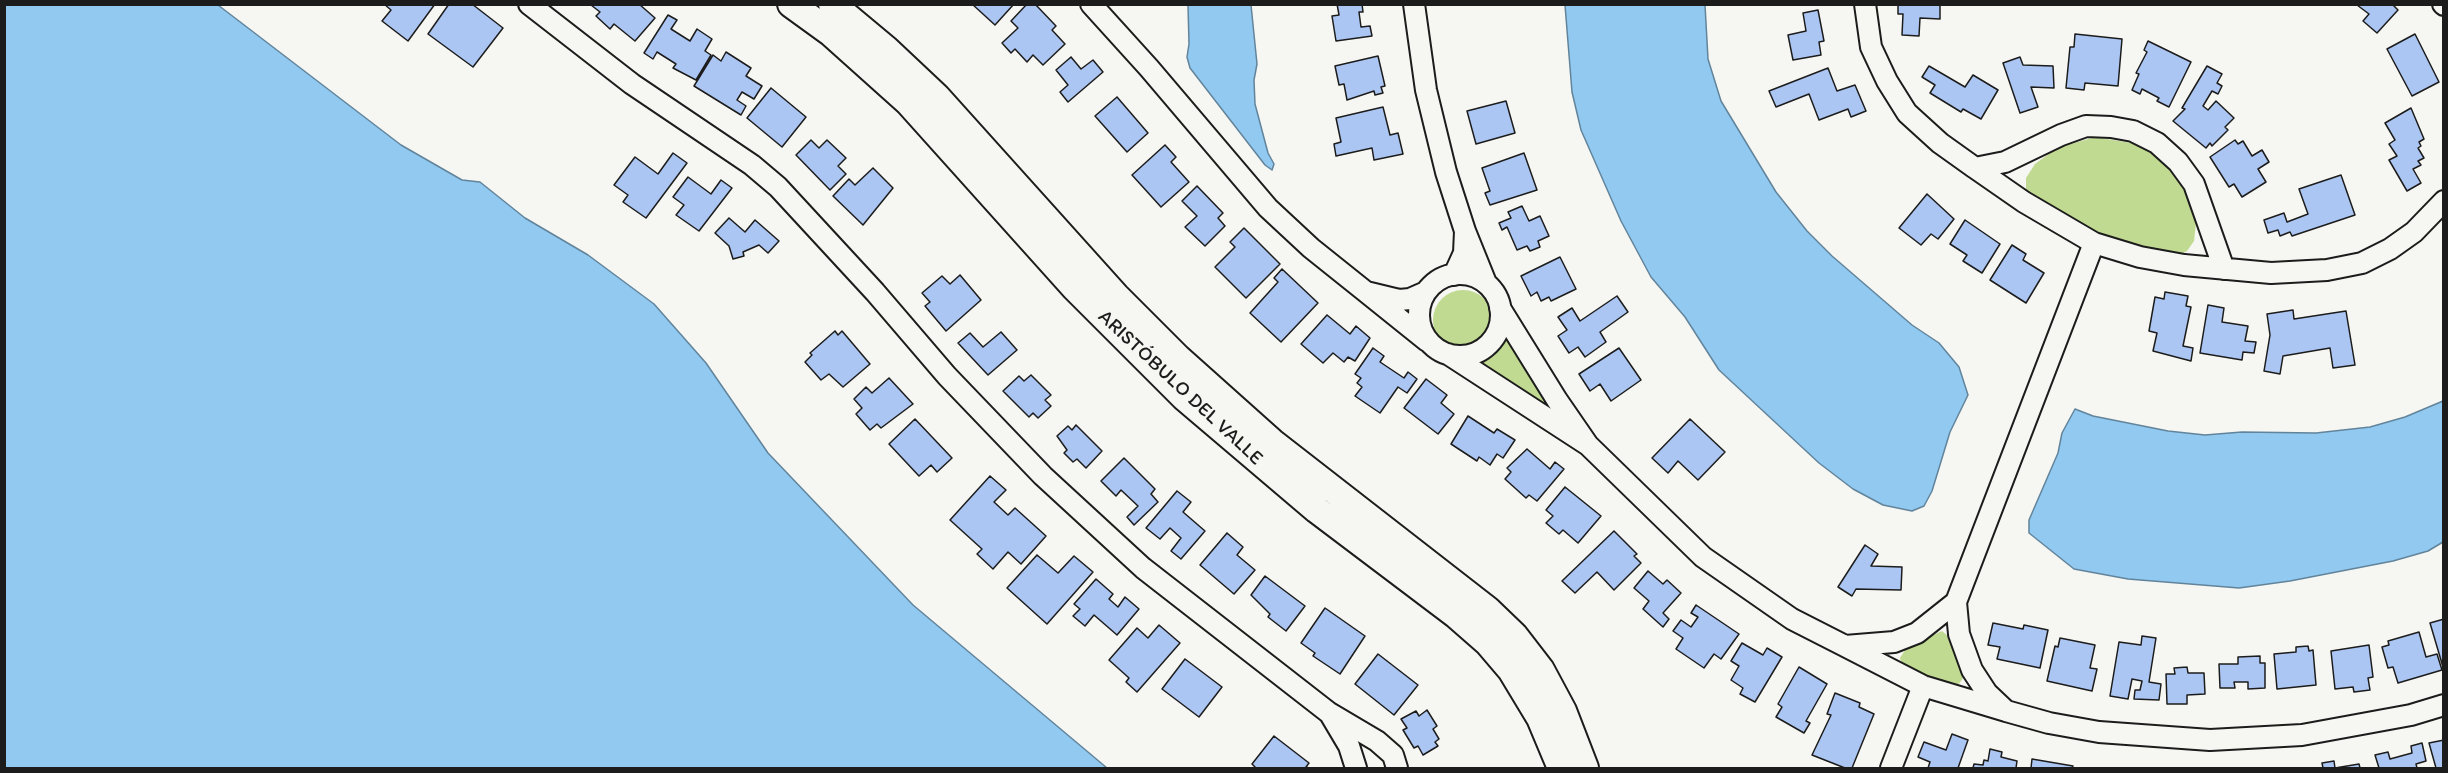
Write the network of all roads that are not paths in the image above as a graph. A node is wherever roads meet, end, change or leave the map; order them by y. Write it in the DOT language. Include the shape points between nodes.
graph roads {
  1 [pos="529,4"];
  2 [pos="791,4"];
  3 [pos="832,4"];
  4 [pos="1091,4"];
  5 [pos="1414,4"];
  6 [pos="1865,4"];
  7 [pos="1974,168"];
  8 [pos="2444,201"];
  9 [pos="1465,231"];
  10 [pos="2094,243"];
  11 [pos="2224,269"];
  12 [pos="1454,275"];
  13 [pos="1486,283"];
  14 [pos="1366,291"];
  15 [pos="1426,292"];
  16 [pos="1500,308"];
  17 [pos="1440,350"];
  18 [pos="1588,446"];
  19 [pos="1956,602"];
  20 [pos="1845,646"];
  21 [pos="1923,686"];
  22 [pos="2444,705"];
  23 [pos="2006,711"];
  24 [pos="1328,712"];
  25 [pos="1356,768"];
  26 [pos="1397,768"];
  27 [pos="1561,768"];
  28 [pos="1586,768"];
  29 [pos="1891,768"];
  1 -- 24 [label="street" via="632,84 778,187 947,376 1043,476 1143,568"];
  2 -- 27 [label="street, ARISTÓBULO DEL VALLE" via="831,33 908,102 1075,288 1184,397 1309,503 1488,643 1540,717"];
  3 -- 28 [label="street, ARISTÓBULO DEL VALLE" via="937,97 1116,296 1178,358 1272,442 1480,603 1514,635 1541,670"];
  4 -- 14 [label="street" via="1268,208"];
  5 -- 9 [label="street" via="1426,90"];
  6 -- 7 [label="street" via="1871,47 1895,96 1907,113"];
  7 -- 10 [label="street"];
  7 -- 11 [label="street" via="2006,162 2086,126 2133,131 2164,149 2194,184"];
  8 -- 11 [label="street" via="2414,232 2362,263 2291,272"];
  9 -- 12 [label="street" via="1464,253"];
  9 -- 13 [label="street"];
  10 -- 11 [label="street" via="2140,257"];
  10 -- 19 [label="street"];
  12 -- 13 [label="street" via="1465,274"];
  12 -- 15 [label="street" via="1443,278"];
  13 -- 16 [label="street"];
  14 -- 15 [label="street" via="1399,300"];
  14 -- 17 [label="street"];
  15 -- 17 [label="street" via="1419,314 1425,336"];
  16 -- 17 [label="street" via="1501,322 1488,346 1462,356"];
  16 -- 18 [label="street"];
  17 -- 18 [label="street"];
  18 -- 20 [label="street" via="1703,556 1792,620"];
  19 -- 20 [label="street" via="1933,622 1894,642"];
  19 -- 23 [label="street" via="1959,634 1971,670"];
  20 -- 21 [label="street"];
  21 -- 23 [label="street"];
  21 -- 29 [label="street"];
  22 -- 23 [label="street" via="2312,733 2210,740 2098,732"];
  24 -- 25 [label="street" via="1349,746"];
  24 -- 26 [label="street" via="1377,741 1392,755"];
}
